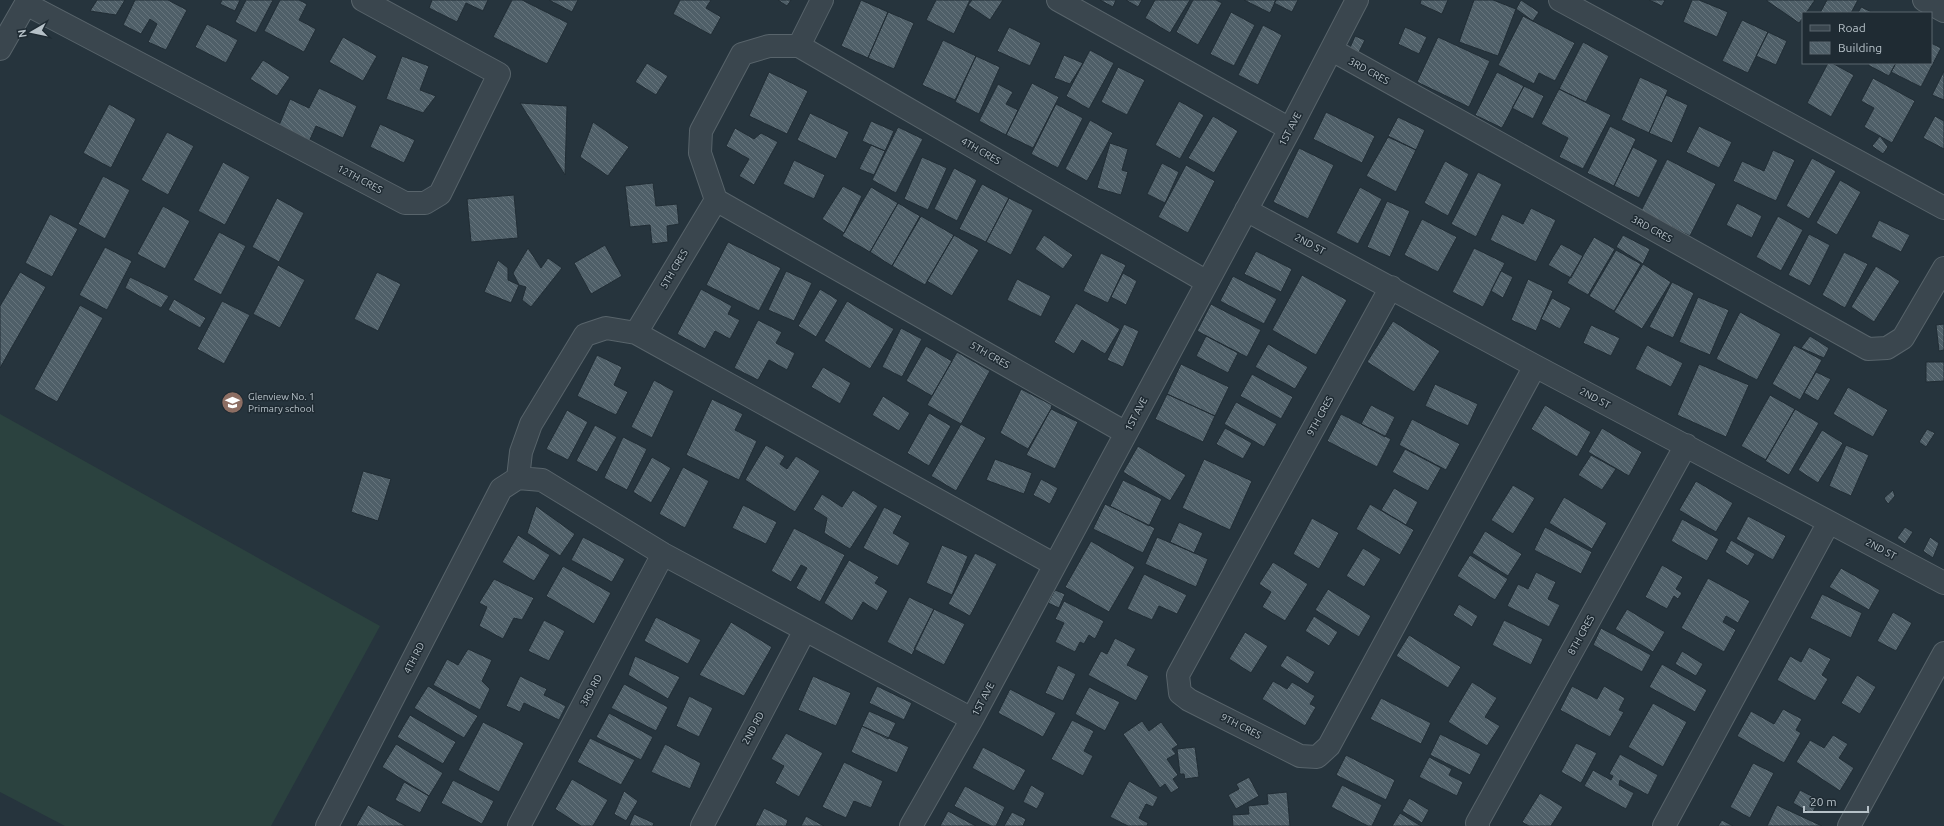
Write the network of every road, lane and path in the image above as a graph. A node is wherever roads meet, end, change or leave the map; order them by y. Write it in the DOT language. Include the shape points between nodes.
graph roads {
  1 [pos="363,0"];
  2 [pos="822,0"];
  3 [pos="1058,0"];
  4 [pos="1357,0"];
  5 [pos="1560,0"];
  6 [pos="1924,0"];
  7 [pos="27,2"];
  8 [pos="1944,11"];
  9 [pos="799,46"];
  10 [pos="0,49"];
  11 [pos="1332,50"];
  12 [pos="1290,129"];
  13 [pos="716,200"];
  14 [pos="1944,208"];
  15 [pos="1246,210"];
  16 [pos="1944,268"];
  17 [pos="1207,282"];
  18 [pos="1391,287"];
  19 [pos="636,333"];
  20 [pos="1535,366"];
  21 [pos="1126,433"];
  22 [pos="1686,445"];
  23 [pos="510,484"];
  24 [pos="1829,522"];
  25 [pos="663,554"];
  26 [pos="1055,566"];
  27 [pos="1944,583"];
  28 [pos="805,630"];
  29 [pos="1944,653"];
  30 [pos="972,719"];
  31 [pos="327,826"];
  32 [pos="519,826"];
  33 [pos="702,826"];
  34 [pos="911,826"];
  35 [pos="1478,826"];
  36 [pos="1664,826"];
  37 [pos="1849,826"];
  1 -- 7 [label="street, 12TH CRES" via="499,74 440,194 425,203 405,203"];
  2 -- 9 [label="street"];
  3 -- 12 [label="street"];
  4 -- 11 [label="street, 1ST AVE"];
  5 -- 14 [label="street"];
  6 -- 8 [label="street"];
  7 -- 10 [label="street"];
  9 -- 13 [label="street" via="769,46 742,54 701,131 700,153"];
  9 -- 17 [label="street, 4TH CRES"];
  11 -- 12 [label="street, 1ST AVE"];
  11 -- 16 [label="street, 3RD CRES" via="1868,349 1887,348 1903,338"];
  12 -- 15 [label="street, 1ST AVE"];
  13 -- 19 [label="street, 5TH CRES"];
  13 -- 21 [label="street, 5TH CRES"];
  15 -- 17 [label="street, 1ST AVE"];
  15 -- 18 [label="street, 2ND ST"];
  17 -- 21 [label="street, 1ST AVE"];
  18 -- 20 [label="street, 2ND ST"];
  18 -- 20 [label="street, 9TH CRES" via="1178,675 1180,693 1189,700 1300,756 1317,757 1329,746"];
  19 -- 23 [label="street" via="606,328 585,335 531,424"];
  19 -- 26 [label="street"];
  20 -- 22 [label="street, 2ND ST"];
  21 -- 26 [label="street, 1ST AVE"];
  22 -- 24 [label="street, 2ND ST"];
  22 -- 35 [label="street, 8TH CRES" via="1481,816"];
  23 -- 25 [label="street" via="542,480"];
  23 -- 31 [label="street, 4TH RD"];
  24 -- 27 [label="street, 2ND ST"];
  24 -- 36 [label="street"];
  25 -- 28 [label="street"];
  25 -- 32 [label="street, 3RD RD"];
  26 -- 30 [label="street, 1ST AVE"];
  28 -- 30 [label="street"];
  28 -- 33 [label="street, 2ND RD"];
  29 -- 37 [label="street"];
  30 -- 34 [label="street, 1ST AVE"];
}
